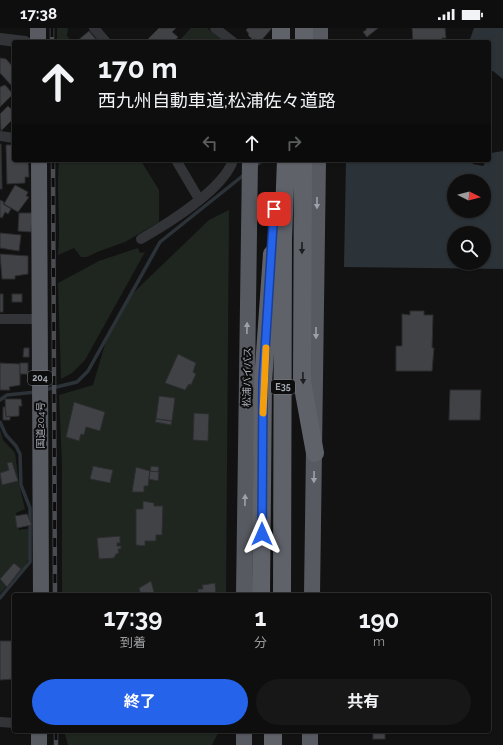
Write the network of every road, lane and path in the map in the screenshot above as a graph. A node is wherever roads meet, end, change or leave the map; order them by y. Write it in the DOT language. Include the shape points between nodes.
graph roads {
  1 [pos="38,28"];
  2 [pos="94,28"];
  3 [pos="215,28"];
  4 [pos="281,28"];
  5 [pos="291,28"];
  6 [pos="304,28"];
  7 [pos="320,28"];
  8 [pos="0,39"];
  9 [pos="12,40"];
  10 [pos="38,40"];
  11 [pos="104,40"];
  12 [pos="230,40"];
  13 [pos="280,40"];
  14 [pos="290,40"];
  15 [pos="304,40"];
  16 [pos="320,40"];
  17 [pos="0,136"];
  18 [pos="12,138"];
  19 [pos="39,162"];
  20 [pos="177,162"];
  21 [pos="232,162"];
  22 [pos="250,162"];
  23 [pos="276,162"];
  24 [pos="286,162"];
  25 [pos="312,162"];
  26 [pos="313,162"];
  27 [pos="287,180"];
  28 [pos="198,199"];
  29 [pos="141,238"];
  30 [pos="273,239"];
  31 [pos="0,319"];
  32 [pos="40,319"];
  33 [pos="314,453"];
  34 [pos="41,593"];
  35 [pos="244,593"];
  36 [pos="261,593"];
  37 [pos="274,593"];
  38 [pos="282,593"];
  39 [pos="312,593"];
  40 [pos="0,722"];
  41 [pos="12,723"];
  42 [pos="39,733"];
  43 [pos="244,733"];
  44 [pos="310,733"];
  45 [pos="39,745"];
  46 [pos="244,745"];
  47 [pos="310,745"];
  1 -- 10 [label="highway"];
  2 -- 11 [label="street"];
  3 -- 12 [label="street"];
  4 -- 13 [label="highway"];
  5 -- 14 [label="highway"];
  6 -- 15 [label="highway"];
  7 -- 16 [label="highway"];
  8 -- 9 [label="street"];
  17 -- 18 [label="street"];
  19 -- 32 [label="highway, 国道204号 / 204"];
  20 -- 28 [label="street"];
  21 -- 28 [label="street" via="220,182"];
  35 -- 22 [label="highway, 松浦バイパス, one-way"];
  23 -- 27 [label="highway, E35"];
  24 -- 27 [label="highway, E35"];
  25 -- 27 [label="highway"];
  26 -- 33 [label="highway, one-way"];
  27 -- 30 [label="highway, E35"];
  27 -- 33 [label="highway, one-way" via="302,382"];
  27 -- 38 [label="highway, E35" via="283,239"];
  28 -- 29 [label="street" via="165,226"];
  30 -- 36 [label="highway" via="263,382"];
  30 -- 37 [label="highway, E35"];
  31 -- 32 [label="street"];
  32 -- 34 [label="highway, 国道204号 / 204"];
  33 -- 39 [label="highway, one-way"];
  40 -- 41 [label="street"];
  42 -- 45 [label="highway"];
  43 -- 46 [label="highway"];
  44 -- 47 [label="highway"];
}
